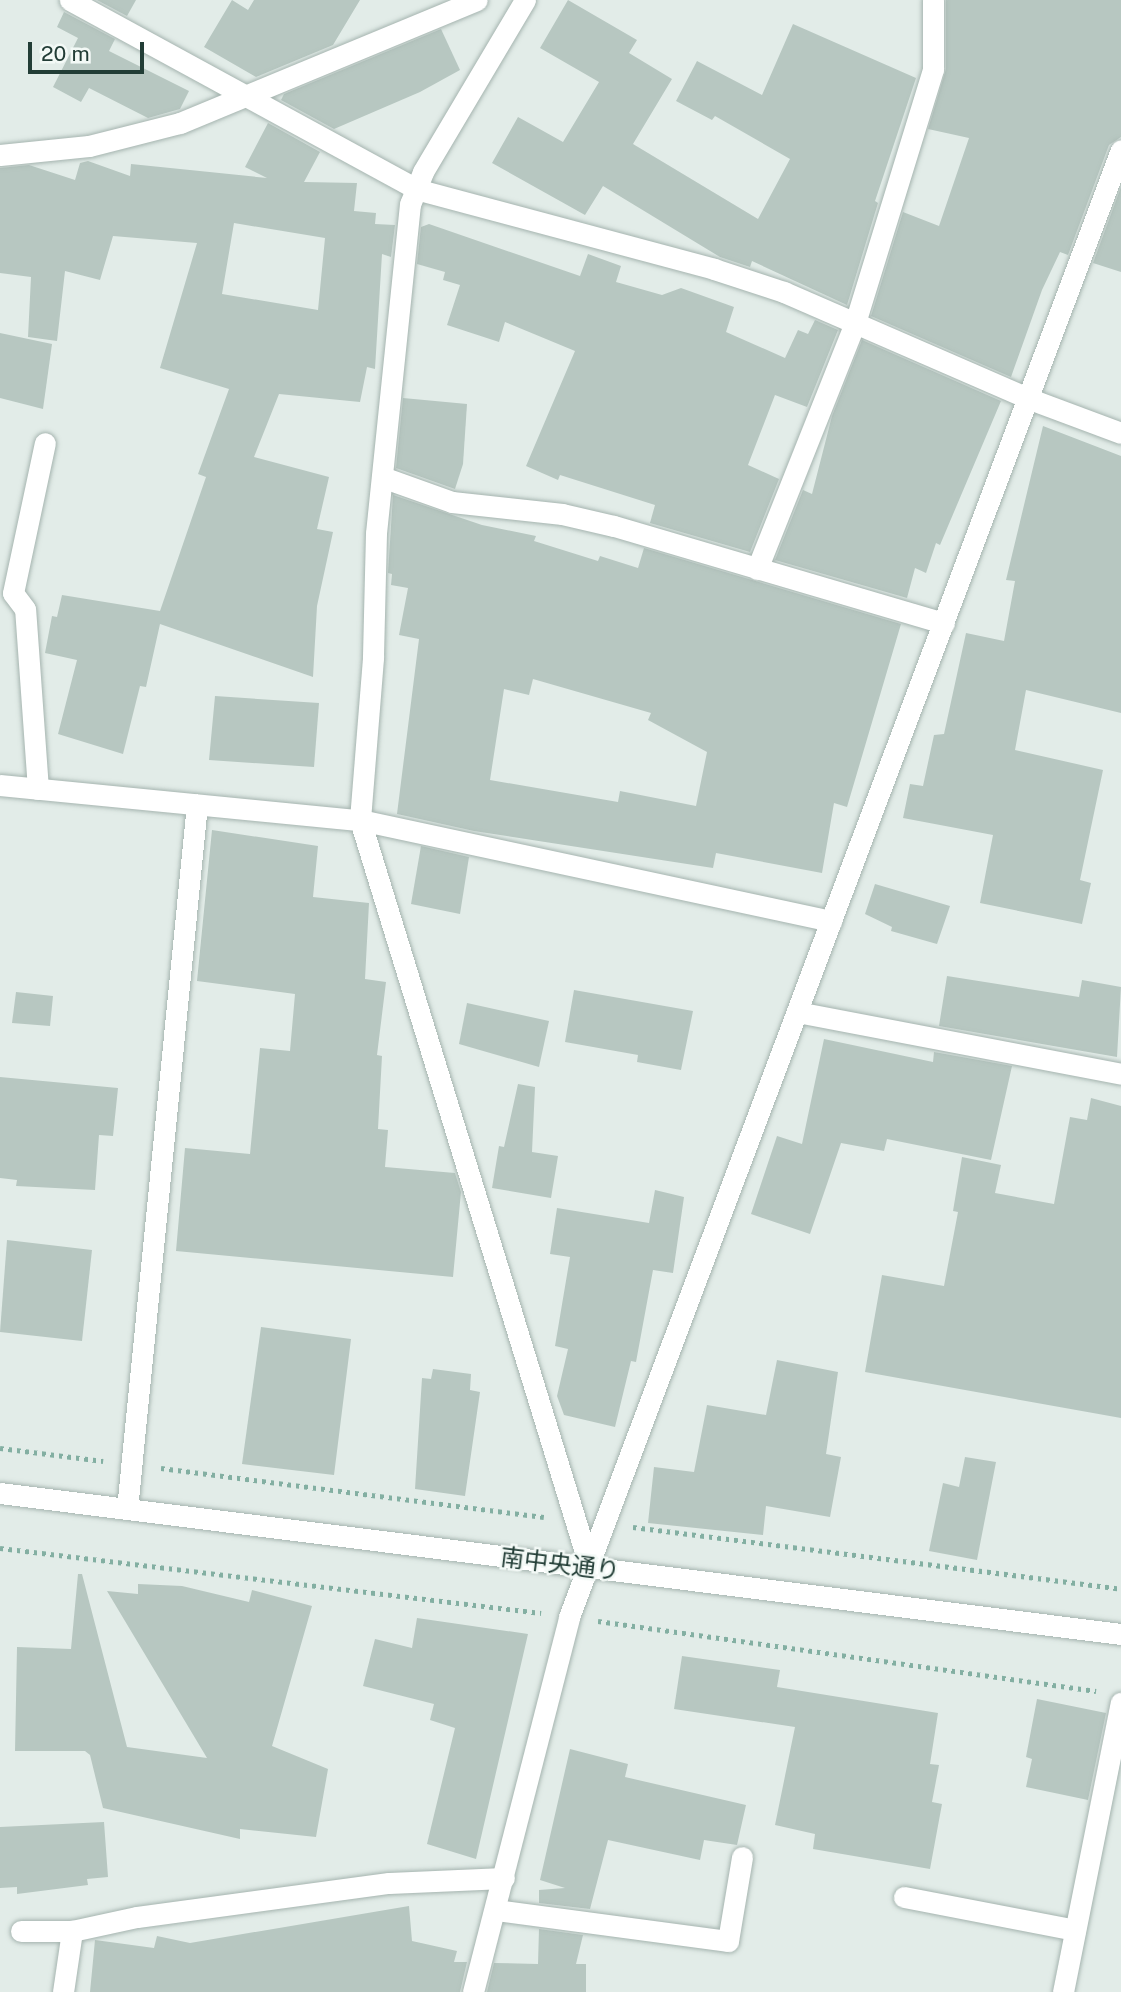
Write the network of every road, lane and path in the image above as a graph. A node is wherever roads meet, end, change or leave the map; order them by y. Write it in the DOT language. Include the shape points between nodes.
graph roads {
  1 [pos="70,0"];
  2 [pos="477,0"];
  3 [pos="524,0"];
  4 [pos="933,0"];
  5 [pos="246,96"];
  6 [pos="1121,150"];
  7 [pos="0,155"];
  8 [pos="416,189"];
  9 [pos="1113,199"];
  10 [pos="855,323"];
  11 [pos="1030,399"];
  12 [pos="1121,433"];
  13 [pos="45,443"];
  14 [pos="382,478"];
  15 [pos="757,569"];
  16 [pos="944,623"];
  17 [pos="0,785"];
  18 [pos="38,789"];
  19 [pos="197,804"];
  20 [pos="360,820"];
  21 [pos="831,920"];
  22 [pos="797,1012"];
  23 [pos="1121,1074"];
  24 [pos="0,1493"];
  25 [pos="127,1509"];
  26 [pos="590,1568"];
  27 [pos="1121,1634"];
  28 [pos="1121,1703"];
  29 [pos="742,1857"];
  30 [pos="504,1878"];
  31 [pos="904,1897"];
  32 [pos="496,1910"];
  33 [pos="21,1930"];
  34 [pos="1075,1930"];
  35 [pos="72,1931"];
  36 [pos="63,1992"];
  37 [pos="473,1992"];
  38 [pos="1063,1992"];
  1 -- 5 [label="street"];
  2 -- 5 [label="street"];
  3 -- 8 [label="street"];
  4 -- 10 [label="street" via="933,69"];
  5 -- 7 [label="street" via="180,123 102,143"];
  5 -- 8 [label="street"];
  6 -- 9 [label="street"];
  8 -- 10 [label="street" via="714,269"];
  8 -- 14 [label="street" via="410,204"];
  9 -- 11 [label="street"];
  10 -- 11 [label="street"];
  10 -- 15 [label="street"];
  11 -- 12 [label="street"];
  11 -- 16 [label="street"];
  13 -- 18 [label="street" via="13,593 25,609"];
  14 -- 15 [label="street" via="452,502 562,514 614,526"];
  14 -- 20 [label="street"];
  15 -- 16 [label="street"];
  16 -- 21 [label="street"];
  17 -- 18 [label="street"];
  18 -- 19 [label="street"];
  19 -- 20 [label="street"];
  19 -- 25 [label="street"];
  20 -- 21 [label="street"];
  20 -- 26 [label="street"];
  21 -- 22 [label="street"];
  22 -- 23 [label="street"];
  22 -- 26 [label="street"];
  24 -- 25 [label="street, 南中央通り"];
  25 -- 26 [label="street, 南中央通り"];
  26 -- 27 [label="street, 南中央通り"];
  26 -- 30 [label="street" via="569,1617"];
  28 -- 34 [label="street"];
  29 -- 32 [label="street" via="728,1941"];
  30 -- 32 [label="street"];
  30 -- 35 [label="street" via="389,1883 137,1917"];
  31 -- 34 [label="street"];
  32 -- 37 [label="street"];
  33 -- 35 [label="street"];
  34 -- 38 [label="street"];
  35 -- 36 [label="street"];
}
